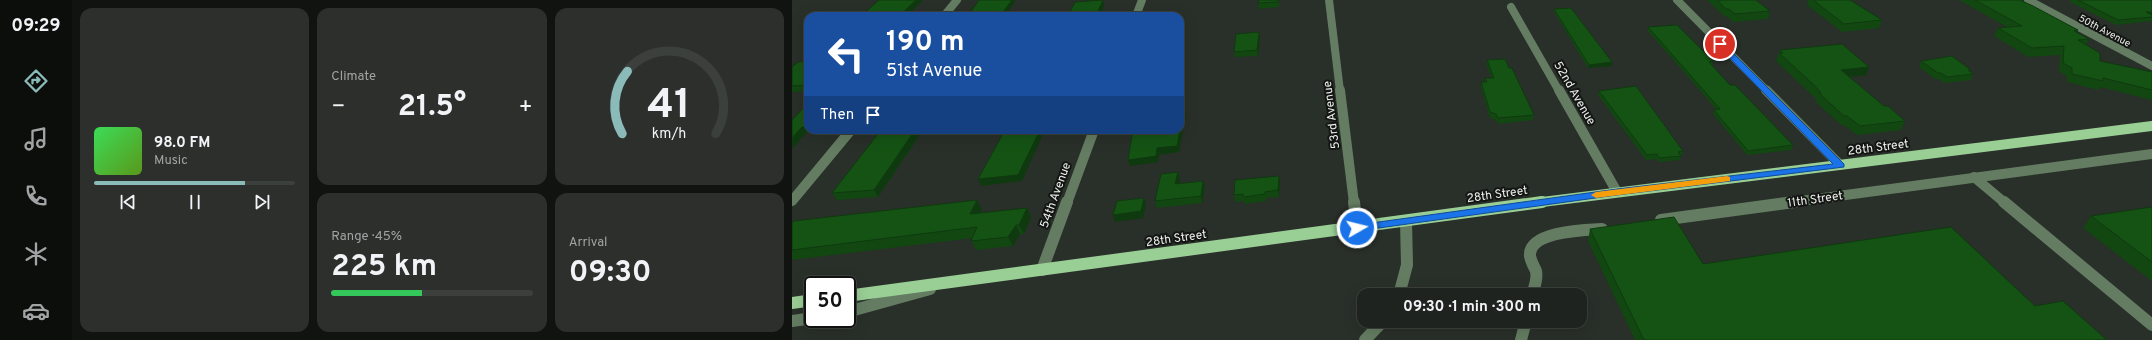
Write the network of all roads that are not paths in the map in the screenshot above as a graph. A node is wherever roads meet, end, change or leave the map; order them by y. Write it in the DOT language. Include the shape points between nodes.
graph roads {
  1 [pos="957,0"];
  2 [pos="1142,0"];
  3 [pos="1329,0"];
  4 [pos="1677,0"];
  5 [pos="2028,0"];
  6 [pos="1511,7"];
  7 [pos="947,12"];
  8 [pos="1138,12"];
  9 [pos="2152,66"];
  10 [pos="2152,126"];
  11 [pos="848,134"];
  12 [pos="1093,134"];
  13 [pos="2152,154"];
  14 [pos="1840,166"];
  15 [pos="1974,178"];
  16 [pos="1617,192"];
  17 [pos="792,201"];
  18 [pos="1406,221"];
  19 [pos="1647,222"];
  20 [pos="1615,227"];
  21 [pos="1357,228"];
  22 [pos="1042,270"];
  23 [pos="958,281"];
  24 [pos="1401,288"];
  25 [pos="1533,288"];
  26 [pos="856,295"];
  27 [pos="804,301"];
  28 [pos="792,303"];
  29 [pos="856,309"];
  30 [pos="804,319"];
  31 [pos="792,321"];
  32 [pos="2152,325"];
  33 [pos="1376,328"];
  34 [pos="1524,328"];
  35 [pos="1364,340"];
  36 [pos="1521,340"];
  1 -- 7 [label="street"];
  2 -- 8 [label="street"];
  3 -- 21 [label="street, 53rd Avenue"];
  4 -- 14 [label="street"];
  5 -- 9 [label="street, 50th Avenue"];
  6 -- 16 [label="street, 52nd Avenue"];
  10 -- 14 [label="main road, 28th Street"];
  11 -- 17 [label="street"];
  12 -- 22 [label="street, 54th Avenue"];
  13 -- 15 [label="street, 11th Street"];
  14 -- 16 [label="main road, 28th Street"];
  15 -- 19 [label="street, 11th Street"];
  15 -- 32 [label="street"];
  16 -- 18 [label="main road, 28th Street"];
  18 -- 21 [label="main road, 28th Street"];
  18 -- 24 [label="street" via="1407,265"];
  20 -- 25 [label="street" via="1553,235 1538,240 1532,246 1530,256 1536,273"];
  21 -- 22 [label="main road, 28th Street"];
  22 -- 23 [label="main road, 28th Street"];
  23 -- 26 [label="main road, 28th Street"];
  23 -- 29 [label="street"];
  27 -- 28 [label="main road"];
  30 -- 31 [label="street"];
  33 -- 35 [label="street"];
  34 -- 36 [label="street"];
}
